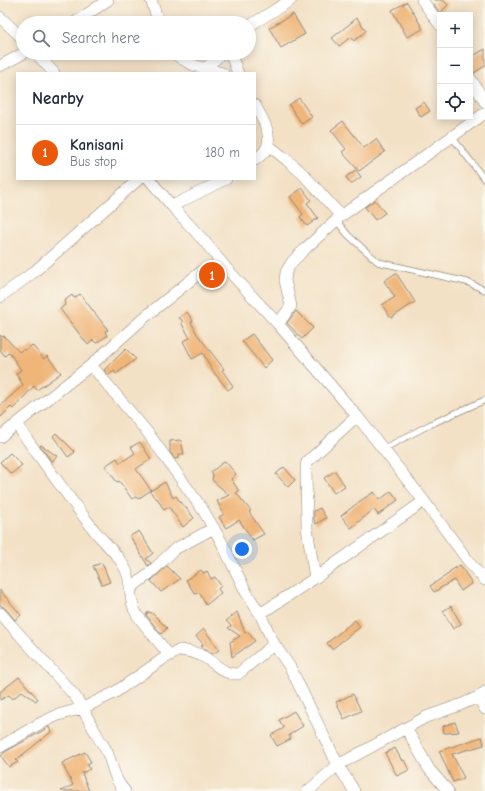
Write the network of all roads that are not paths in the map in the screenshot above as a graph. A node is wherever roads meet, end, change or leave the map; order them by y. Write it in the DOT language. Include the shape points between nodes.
graph roads {
  1 [pos="108,0"];
  2 [pos="151,0"];
  3 [pos="291,0"];
  4 [pos="422,0"];
  5 [pos="84,16"];
  6 [pos="157,16"];
  7 [pos="0,17"];
  8 [pos="437,21"];
  9 [pos="256,22"];
  10 [pos="16,32"];
  11 [pos="16,57"];
  12 [pos="42,60"];
  13 [pos="183,60"];
  14 [pos="215,60"];
  15 [pos="233,60"];
  16 [pos="0,66"];
  17 [pos="205,69"];
  18 [pos="53,72"];
  19 [pos="218,72"];
  20 [pos="238,72"];
  21 [pos="473,83"];
  22 [pos="485,102"];
  23 [pos="256,107"];
  24 [pos="485,113"];
  25 [pos="452,137"];
  26 [pos="268,145"];
  27 [pos="256,159"];
  28 [pos="138,180"];
  29 [pos="150,180"];
  30 [pos="224,180"];
  31 [pos="485,180"];
  32 [pos="172,206"];
  33 [pos="339,218"];
  34 [pos="226,268"];
  35 [pos="485,290"];
  36 [pos="0,297"];
  37 [pos="278,324"];
  38 [pos="90,365"];
  39 [pos="485,400"];
  40 [pos="357,416"];
  41 [pos="16,424"];
  42 [pos="0,437"];
  43 [pos="384,449"];
  44 [pos="424,501"];
  45 [pos="214,528"];
  46 [pos="314,578"];
  47 [pos="485,580"];
  48 [pos="131,588"];
  49 [pos="0,613"];
  50 [pos="260,614"];
  51 [pos="274,644"];
  52 [pos="169,656"];
  53 [pos="481,694"];
  54 [pos="83,708"];
  55 [pos="485,709"];
  56 [pos="406,728"];
  57 [pos="0,747"];
  58 [pos="338,765"];
  59 [pos="125,791"];
  60 [pos="308,791"];
  61 [pos="354,791"];
  62 [pos="448,791"];
  1 -- 5 [label="street"];
  2 -- 6 [label="street"];
  3 -- 9 [label="street"];
  4 -- 8 [label="street"];
  7 -- 10 [label="street"];
  11 -- 16 [label="street"];
  12 -- 18 [label="street"];
  13 -- 17 [label="street"];
  14 -- 17 [label="street"];
  15 -- 20 [label="street"];
  17 -- 19 [label="street"];
  21 -- 22 [label="street"];
  23 -- 26 [label="street" via="266,128"];
  24 -- 25 [label="street"];
  25 -- 31 [label="lane"];
  25 -- 33 [label="street"];
  26 -- 27 [label="street"];
  26 -- 33 [label="street" via="303,174"];
  28 -- 36 [label="street" via="34,272"];
  29 -- 32 [label="street"];
  30 -- 32 [label="street"];
  32 -- 34 [label="street"];
  33 -- 35 [label="lane" via="348,235 378,262 467,282"];
  33 -- 37 [label="street" via="292,262 286,272 285,281 291,306"];
  34 -- 37 [label="street"];
  34 -- 38 [label="street" via="215,266 202,271"];
  37 -- 40 [label="street"];
  38 -- 41 [label="street"];
  38 -- 45 [label="street" via="148,433"];
  39 -- 43 [label="lane"];
  40 -- 43 [label="street"];
  40 -- 46 [label="street" via="307,462 307,528"];
  41 -- 42 [label="street"];
  41 -- 48 [label="street" via="122,563"];
  43 -- 44 [label="street"];
  44 -- 46 [label="street"];
  44 -- 47 [label="street"];
  45 -- 48 [label="street" via="175,549"];
  45 -- 50 [label="street"];
  46 -- 50 [label="street"];
  48 -- 52 [label="street" via="132,608"];
  49 -- 54 [label="street"];
  50 -- 51 [label="street"];
  51 -- 52 [label="street" via="238,674 231,675 201,655 180,650"];
  51 -- 58 [label="street" via="290,667"];
  52 -- 54 [label="street" via="114,693"];
  53 -- 55 [label="street"];
  53 -- 56 [label="street"];
  54 -- 57 [label="street" via="58,715"];
  54 -- 59 [label="street"];
  56 -- 58 [label="street"];
  56 -- 62 [label="street" via="430,769"];
  58 -- 60 [label="street"];
  58 -- 61 [label="street"];
}
